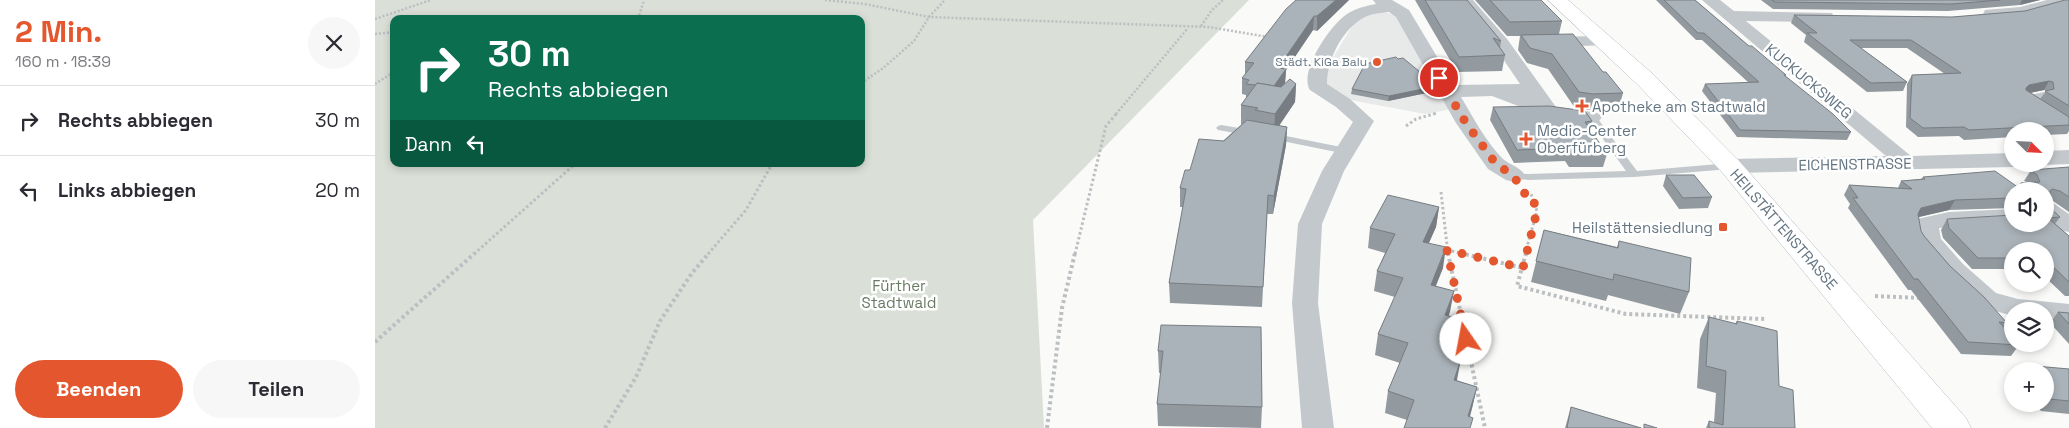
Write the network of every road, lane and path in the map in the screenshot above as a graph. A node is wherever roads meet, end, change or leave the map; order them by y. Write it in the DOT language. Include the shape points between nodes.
graph roads {
  1 [pos="431,0"];
  2 [pos="643,0"];
  3 [pos="825,0"];
  4 [pos="945,0"];
  5 [pos="1223,0"];
  6 [pos="1464,0"];
  7 [pos="1557,0"];
  8 [pos="1710,0"];
  9 [pos="2065,0"];
  10 [pos="1385,3"];
  11 [pos="639,15"];
  12 [pos="1731,16"];
  13 [pos="1975,16"];
  14 [pos="929,17"];
  15 [pos="1839,17"];
  16 [pos="375,19"];
  17 [pos="1201,26"];
  18 [pos="1189,28"];
  19 [pos="390,32"];
  20 [pos="375,34"];
  21 [pos="1273,38"];
  22 [pos="1604,41"];
  23 [pos="1517,43"];
  24 [pos="390,75"];
  25 [pos="865,80"];
  26 [pos="375,84"];
  27 [pos="1533,88"];
  28 [pos="1495,90"];
  29 [pos="1447,91"];
  30 [pos="2044,96"];
  31 [pos="2044,109"];
  32 [pos="1550,112"];
  33 [pos="1441,113"];
  34 [pos="1592,117"];
  35 [pos="1406,126"];
  36 [pos="1221,128"];
  37 [pos="1346,150"];
  38 [pos="2069,157"];
  39 [pos="2054,158"];
  40 [pos="2004,161"];
  41 [pos="1979,162"];
  42 [pos="1907,163"];
  43 [pos="1730,166"];
  44 [pos="572,167"];
  45 [pos="770,167"];
  46 [pos="1634,174"];
  47 [pos="1514,176"];
  48 [pos="2007,182"];
  49 [pos="1441,192"];
  50 [pos="2004,216"];
  51 [pos="1447,250"];
  52 [pos="1523,268"];
  53 [pos="1840,295"];
  54 [pos="1928,298"];
  55 [pos="2069,313"];
  56 [pos="1765,319"];
  57 [pos="375,342"];
  58 [pos="605,428"];
  59 [pos="1047,428"];
  60 [pos="1319,428"];
  61 [pos="1485,428"];
  62 [pos="1953,428"];
  1 -- 16 [label="path"];
  2 -- 11 [label="path"];
  3 -- 14 [label="path" via="865,4"];
  4 -- 14 [label="path"];
  5 -- 17 [label="path"];
  6 -- 23 [label="street"];
  7 -- 22 [label="street, HEILSTÄTTENSTRASSE"];
  8 -- 12 [label="street, KUCKUCKSWEG"];
  9 -- 13 [label="street" via="2020,12"];
  10 -- 29 [label="street" via="1403,14"];
  10 -- 37 [label="street" via="1358,14 1337,33 1316,76 1317,86 1364,121"];
  12 -- 15 [label="street"];
  12 -- 42 [label="street, KUCKUCKSWEG"];
  14 -- 18 [label="path"];
  14 -- 25 [label="path" via="914,41"];
  17 -- 18 [label="path"];
  17 -- 21 [label="path"];
  18 -- 59 [label="path" via="1106,126 1063,308"];
  19 -- 20 [label="path"];
  22 -- 23 [label="street"];
  22 -- 43 [label="street, HEILSTÄTTENSTRASSE"];
  23 -- 27 [label="street"];
  24 -- 26 [label="path"];
  27 -- 28 [label="street"];
  27 -- 32 [label="street"];
  28 -- 29 [label="street"];
  28 -- 32 [label="street"];
  29 -- 47 [label="street" via="1496,164"];
  30 -- 31 [label="lane" via="2027,98"];
  32 -- 34 [label="street"];
  33 -- 35 [label="path" via="1427,115"];
  34 -- 46 [label="lane"];
  36 -- 37 [label="lane"];
  37 -- 60 [label="street" via="1333,171 1310,224 1305,303"];
  38 -- 39 [label="street"];
  40 -- 41 [label="street, EICHENSTRASSE"];
  41 -- 42 [label="street, EICHENSTRASSE"];
  41 -- 48 [label="street"];
  42 -- 43 [label="street, EICHENSTRASSE"];
  43 -- 46 [label="lane"];
  43 -- 53 [label="street, HEILSTÄTTENSTRASSE"];
  44 -- 57 [label="path"];
  45 -- 58 [label="path" via="746,210 692,273 660,322 636,377"];
  46 -- 47 [label="lane"];
  47 -- 52 [label="path" via="1523,193 1531,194 1537,211"];
  49 -- 51 [label="path"];
  50 -- 55 [label="street" via="1949,219 1926,224 1929,241 1954,270 1987,300 2018,308"];
  51 -- 52 [label="path"];
  51 -- 61 [label="path"];
  52 -- 56 [label="path" via="1517,286 1625,314"];
  53 -- 54 [label="path"];
  53 -- 62 [label="street, HEILSTÄTTENSTRASSE"];
}
